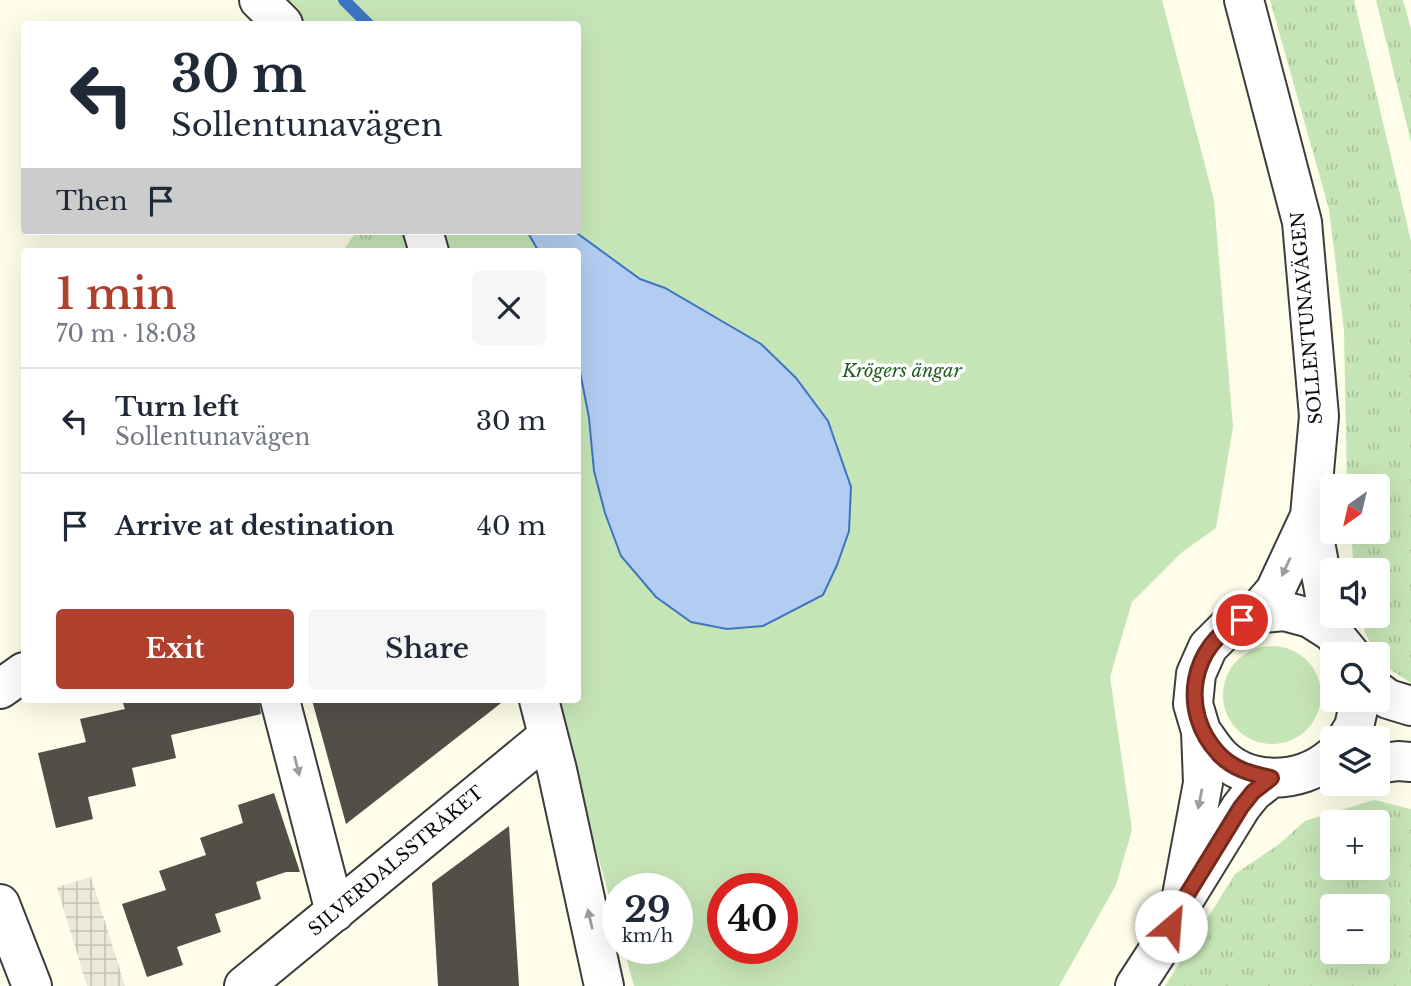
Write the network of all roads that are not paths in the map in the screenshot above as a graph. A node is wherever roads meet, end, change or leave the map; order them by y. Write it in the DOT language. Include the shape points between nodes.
graph roads {
  1 [pos="259,0"];
  2 [pos="1244,0"];
  3 [pos="280,21"];
  4 [pos="1310,516"];
  5 [pos="1255,614"];
  6 [pos="1340,642"];
  7 [pos="1341,642"];
  8 [pos="21,674"];
  9 [pos="0,689"];
  10 [pos="1390,700"];
  11 [pos="281,703"];
  12 [pos="540,703"];
  13 [pos="1411,706"];
  14 [pos="1201,731"];
  15 [pos="548,736"];
  16 [pos="1390,762"];
  17 [pos="1411,762"];
  18 [pos="1309,770"];
  19 [pos="0,904"];
  20 [pos="1180,906"];
  21 [pos="335,912"];
  22 [pos="32,986"];
  23 [pos="244,986"];
  24 [pos="604,986"];
  25 [pos="1135,986"];
  1 -- 3 [label="street"];
  2 -- 4 [label="street, SOLLENTUNAVÄGEN" via="1302,222 1319,416"];
  4 -- 5 [label="street, SOLLENTUNAVÄGEN, one-way" via="1275,591"];
  4 -- 7 [label="street, SOLLENTUNAVÄGEN"];
  5 -- 6 [label="street, SOLLENTUNAVÄGEN" via="1284,611 1310,618"];
  5 -- 14 [label="street, SOLLENTUNAVÄGEN" via="1228,626 1208,647 1196,674 1193,704"];
  8 -- 9 [label="street"];
  10 -- 13 [label="street"];
  11 -- 21 [label="street, one-way"];
  12 -- 15 [label="street"];
  14 -- 18 [label="street, SOLLENTUNAVÄGEN" via="1219,755 1243,772"];
  14 -- 20 [label="street, SOLLENTUNAVÄGEN, one-way" via="1203,783"];
  15 -- 21 [label="street, SILVERDALSSTRÅKET"];
  24 -- 15 [label="street, one-way"];
  16 -- 17 [label="street"];
  18 -- 20 [label="street, SOLLENTUNAVÄGEN" via="1253,792"];
  19 -- 22 [label="street"];
  20 -- 25 [label="street, SOLLENTUNAVÄGEN"];
  21 -- 23 [label="street, SILVERDALSSTRÅKET"];
}
